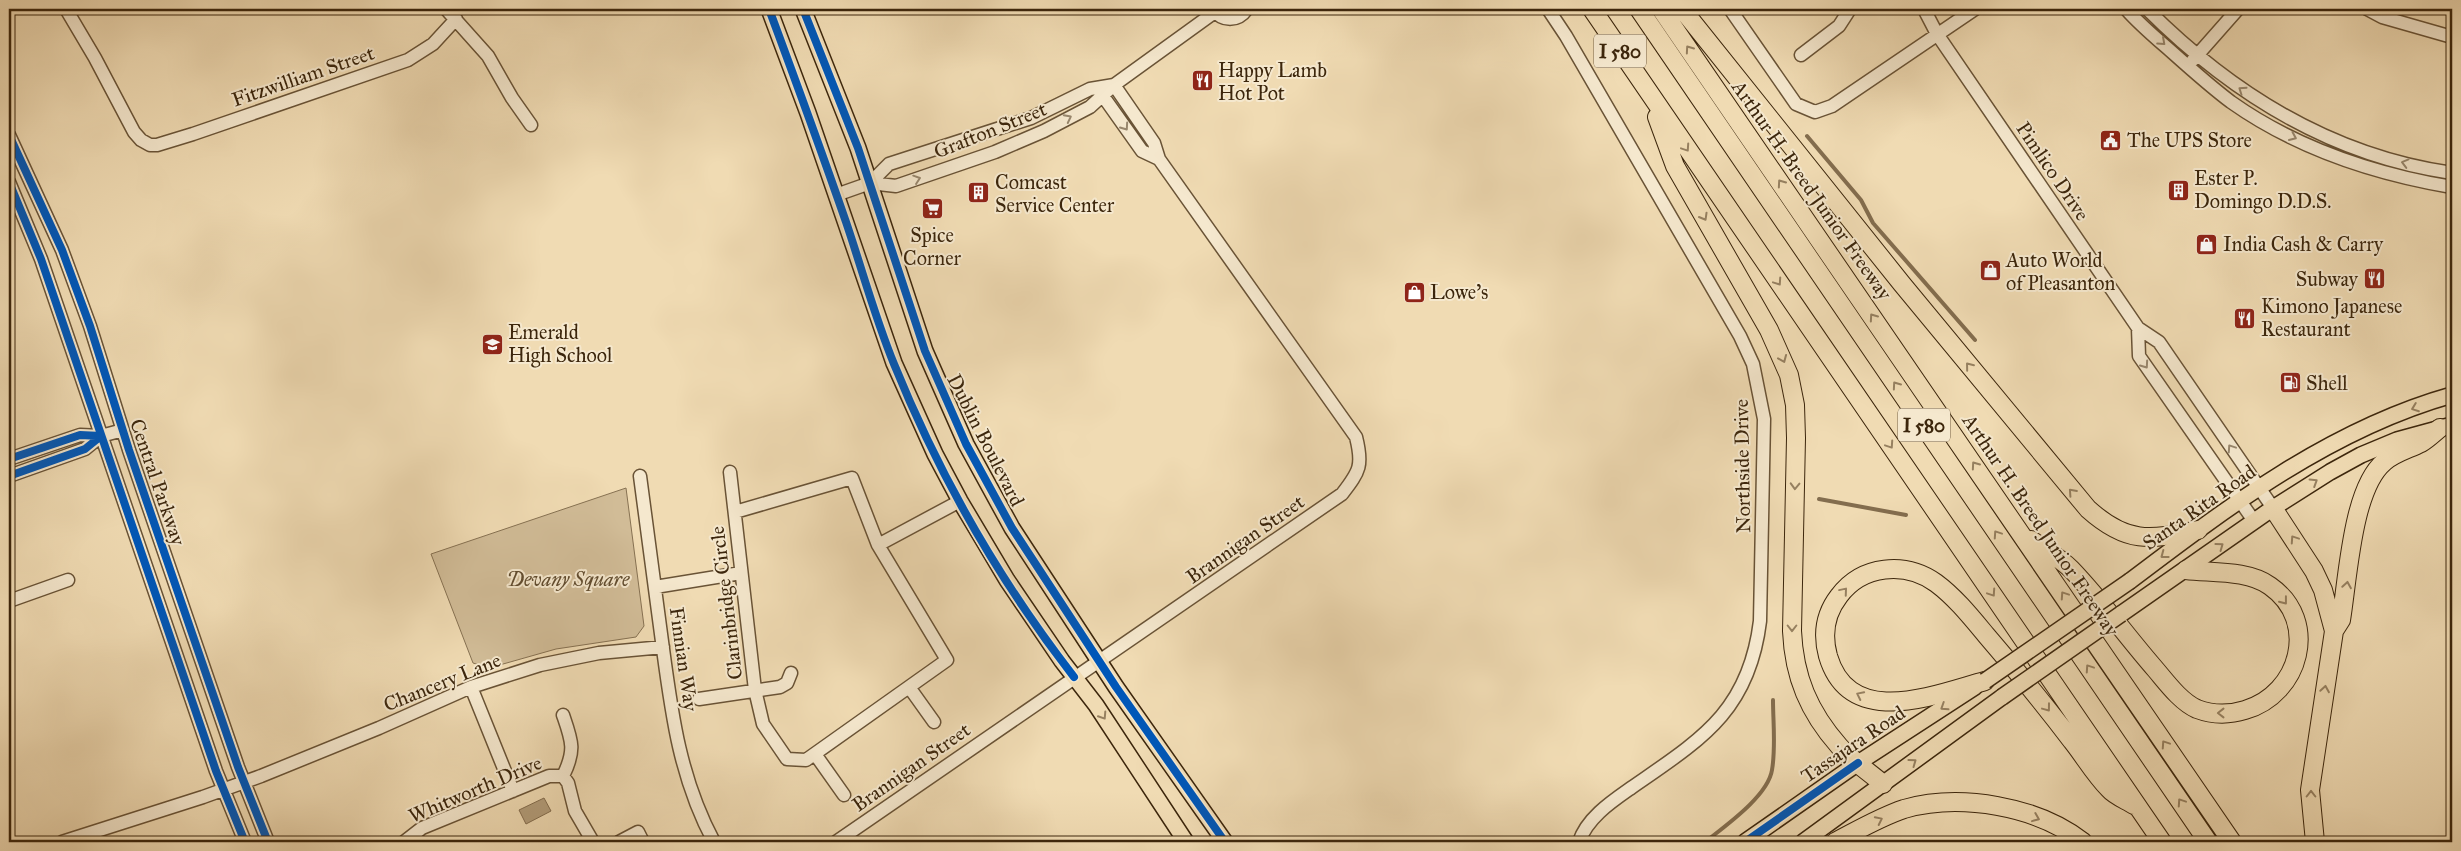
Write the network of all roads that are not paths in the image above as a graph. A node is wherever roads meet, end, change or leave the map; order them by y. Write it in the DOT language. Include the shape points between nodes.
graph roads {
  1 [pos="66,9"];
  2 [pos="446,9"];
  3 [pos="769,9"];
  4 [pos="803,9"];
  5 [pos="1247,9"];
  6 [pos="1548,9"];
  7 [pos="1592,9"];
  8 [pos="1639,9"];
  9 [pos="1661,9"];
  10 [pos="1682,9"];
  11 [pos="1730,9"];
  12 [pos="1850,9"];
  13 [pos="1924,9"];
  14 [pos="1975,9"];
  15 [pos="2126,9"];
  16 [pos="2147,9"];
  17 [pos="2238,9"];
  18 [pos="2367,9"];
  19 [pos="1214,11"];
  20 [pos="2385,13"];
  21 [pos="456,19"];
  22 [pos="1937,34"];
  23 [pos="2452,38"];
  24 [pos="2198,54"];
  25 [pos="1801,55"];
  26 [pos="2188,66"];
  27 [pos="1114,85"];
  28 [pos="1100,92"];
  29 [pos="1648,93"];
  30 [pos="531,125"];
  31 [pos="9,135"];
  32 [pos="1159,159"];
  33 [pos="2452,174"];
  34 [pos="9,182"];
  35 [pos="870,183"];
  36 [pos="2452,187"];
  37 [pos="836,195"];
  38 [pos="2138,328"];
  39 [pos="2452,395"];
  40 [pos="2446,427"];
  41 [pos="123,430"];
  42 [pos="101,436"];
  43 [pos="9,459"];
  44 [pos="730,472"];
  45 [pos="9,476"];
  46 [pos="640,476"];
  47 [pos="2259,488"];
  48 [pos="960,501"];
  49 [pos="2240,501"];
  50 [pos="2273,508"];
  51 [pos="735,512"];
  52 [pos="2254,521"];
  53 [pos="2198,530"];
  54 [pos="2023,534"];
  55 [pos="878,545"];
  56 [pos="2186,570"];
  57 [pos="740,573"];
  58 [pos="68,580"];
  59 [pos="655,587"];
  60 [pos="9,601"];
  61 [pos="2334,631"];
  62 [pos="663,647"];
  63 [pos="1100,661"];
  64 [pos="790,673"];
  65 [pos="1074,677"];
  66 [pos="1985,681"];
  67 [pos="471,687"];
  68 [pos="909,687"];
  69 [pos="755,690"];
  70 [pos="699,699"];
  71 [pos="563,715"];
  72 [pos="934,722"];
  73 [pos="815,754"];
  74 [pos="1858,763"];
  75 [pos="563,776"];
  76 [pos="244,782"];
  77 [pos="1883,784"];
  78 [pos="223,790"];
  79 [pos="513,791"];
  80 [pos="844,795"];
  81 [pos="2139,808"];
  82 [pos="62,842"];
  83 [pos="244,842"];
  84 [pos="268,842"];
  85 [pos="404,842"];
  86 [pos="593,842"];
  87 [pos="619,842"];
  88 [pos="643,842"];
  89 [pos="714,842"];
  90 [pos="836,842"];
  91 [pos="1186,842"];
  92 [pos="1225,842"];
  93 [pos="1579,842"];
  94 [pos="1745,842"];
  95 [pos="1803,842"];
  96 [pos="1835,842"];
  97 [pos="2083,842"];
  98 [pos="2162,842"];
  99 [pos="2208,842"];
  100 [pos="2232,842"];
  101 [pos="2315,842"];
  1 -- 21 [label="street, Fitzwilliam Street" via="134,132 150,145 193,134 408,60 433,44"];
  2 -- 21 [label="street"];
  3 -- 37 [label="main road"];
  4 -- 35 [label="main road, Dublin Boulevard"];
  5 -- 19 [label="street" via="1242,15 1230,19"];
  6 -- 93 [label="street, Northside Drive" via="1740,336 1753,364 1764,419 1760,622 1750,671 1724,714 1708,732 1595,816"];
  7 -- 29 [label="highway, I 580"];
  99 -- 8 [label="highway, I 580, one-way"];
  54 -- 9 [label="highway, Arthur H. Breed Junior Freeway / I 580, one-way"];
  53 -- 10 [label="highway, one-way" via="2160,538 2137,536 2107,526 2088,509 1902,284"];
  11 -- 22 [label="street" via="1796,104 1815,112 1832,106"];
  12 -- 25 [label="street" via="1840,26"];
  13 -- 22 [label="street, Pimlico Drive"];
  14 -- 22 [label="street"];
  15 -- 26 [label="street, one-way"];
  16 -- 24 [label="street"];
  17 -- 24 [label="street"];
  18 -- 20 [label="street"];
  19 -- 27 [label="street, Grafton Street"];
  20 -- 23 [label="street"];
  21 -- 30 [label="street" via="488,56"];
  22 -- 38 [label="street, Pimlico Drive"];
  24 -- 26 [label="street"];
  33 -- 24 [label="street, one-way" via="2353,149 2280,114 2240,90"];
  26 -- 36 [label="street, one-way" via="2231,102 2282,132 2344,160 2414,181"];
  27 -- 28 [label="street, Grafton Street"];
  27 -- 32 [label="street, Brannigan Street" via="1154,143"];
  28 -- 32 [label="street, Brannigan Street, one-way" via="1142,151"];
  28 -- 35 [label="street, Grafton Street" via="1090,89 1032,118 889,164"];
  35 -- 28 [label="street, Grafton Street, one-way" via="896,186 995,152 1090,107"];
  29 -- 74 [label="highway, one-way" via="1675,166 1769,330 1790,375 1796,438 1793,660 1810,704 1840,747"];
  29 -- 81 [label="highway, I 580, one-way"];
  31 -- 41 [label="street, Central Parkway" via="62,250"];
  32 -- 63 [label="street, Brannigan Street" via="1356,436 1361,457 1354,479 1342,494"];
  34 -- 42 [label="street, Central Parkway" via="41,259"];
  35 -- 37 [label="street, Grafton Street"];
  35 -- 63 [label="main road, Dublin Boulevard" via="925,351 966,444 1012,528"];
  37 -- 48 [label="main road" via="894,363"];
  47 -- 38 [label="street, Pimlico Drive, one-way" via="2159,342"];
  38 -- 49 [label="street, one-way" via="2139,356"];
  39 -- 47 [label="main road, Santa Rita Road, one-way" via="2351,434"];
  50 -- 40 [label="main road, one-way" via="2361,455 2397,440"];
  61 -- 40 [label="highway, one-way" via="2341,620 2359,505 2366,484 2385,461"];
  41 -- 42 [label="street"];
  41 -- 76 [label="street, Central Parkway"];
  42 -- 43 [label="street" via="80,435"];
  42 -- 45 [label="street" via="85,449"];
  42 -- 78 [label="street, Central Parkway"];
  44 -- 51 [label="street, Clarinbridge Circle"];
  46 -- 59 [label="street, Finnian Way"];
  47 -- 49 [label="main road, Santa Rita Road"];
  47 -- 50 [label="street, Pimlico Drive"];
  48 -- 55 [label="street"];
  48 -- 65 [label="main road" via="1007,580"];
  49 -- 52 [label="street"];
  49 -- 53 [label="main road, Santa Rita Road"];
  50 -- 52 [label="main road"];
  61 -- 50 [label="highway, one-way" via="2323,590 2314,571"];
  51 -- 55 [label="street, Clarinbridge Circle" via="852,478"];
  51 -- 57 [label="street, Clarinbridge Circle"];
  56 -- 52 [label="main road, one-way"];
  53 -- 66 [label="main road, Santa Rita Road, one-way, bridge"];
  56 -- 54 [label="highway, one-way" via="2258,580 2285,600 2293,615 2299,649 2294,668 2284,686 2255,707 2216,714 2195,708 2173,690 2070,568"];
  100 -- 54 [label="highway, Arthur H. Breed Junior Freeway / I 580, one-way"];
  55 -- 68 [label="street, Clarinbridge Circle" via="947,660"];
  77 -- 56 [label="main road, one-way, bridge"];
  57 -- 59 [label="street"];
  57 -- 69 [label="street, Clarinbridge Circle"];
  58 -- 60 [label="street"];
  59 -- 62 [label="street, Finnian Way"];
  101 -- 61 [label="highway, one-way" via="2310,790"];
  62 -- 67 [label="street, Chancery Lane" via="599,653 540,665"];
  62 -- 89 [label="street, Finnian Way" via="682,765 700,816"];
  63 -- 65 [label="street, Brannigan Street"];
  63 -- 92 [label="main road, Dublin Boulevard"];
  64 -- 69 [label="street, Clarinbridge Circle" via="787,683 780,687"];
  65 -- 90 [label="street, Brannigan Street"];
  65 -- 91 [label="main road, one-way"];
  66 -- 74 [label="main road, Tassajara Road, one-way"];
  66 -- 81 [label="highway, one-way" via="1901,703 1861,696 1843,685 1832,669 1825,647 1828,611 1846,586 1862,574 1907,570 1936,583 1960,605 2031,687 2109,790"];
  67 -- 76 [label="street, Chancery Lane"];
  67 -- 79 [label="street"];
  68 -- 72 [label="street"];
  68 -- 73 [label="street, Clarinbridge Circle"];
  69 -- 70 [label="street, Clarinbridge Circle"];
  69 -- 73 [label="street, Clarinbridge Circle" via="763,724 786,759 806,760"];
  71 -- 75 [label="street, Whitworth Drive" via="573,747"];
  73 -- 80 [label="street"];
  74 -- 77 [label="highway"];
  74 -- 94 [label="main road, Tassajara Road"];
  75 -- 79 [label="street, Whitworth Drive" via="549,776"];
  75 -- 86 [label="street, Whitworth Drive" via="568,783 574,811"];
  76 -- 78 [label="street, Chancery Lane"];
  76 -- 84 [label="street, Central Parkway"];
  77 -- 95 [label="main road"];
  78 -- 82 [label="street, Chancery Lane"];
  78 -- 83 [label="street, Central Parkway"];
  79 -- 85 [label="street, Whitworth Drive" via="422,828"];
  81 -- 98 [label="highway, I 580"];
  87 -- 88 [label="street" via="638,832"];
  96 -- 97 [label="highway, one-way" via="1906,809 1957,802 1980,803 2026,814 2053,824"];
}
